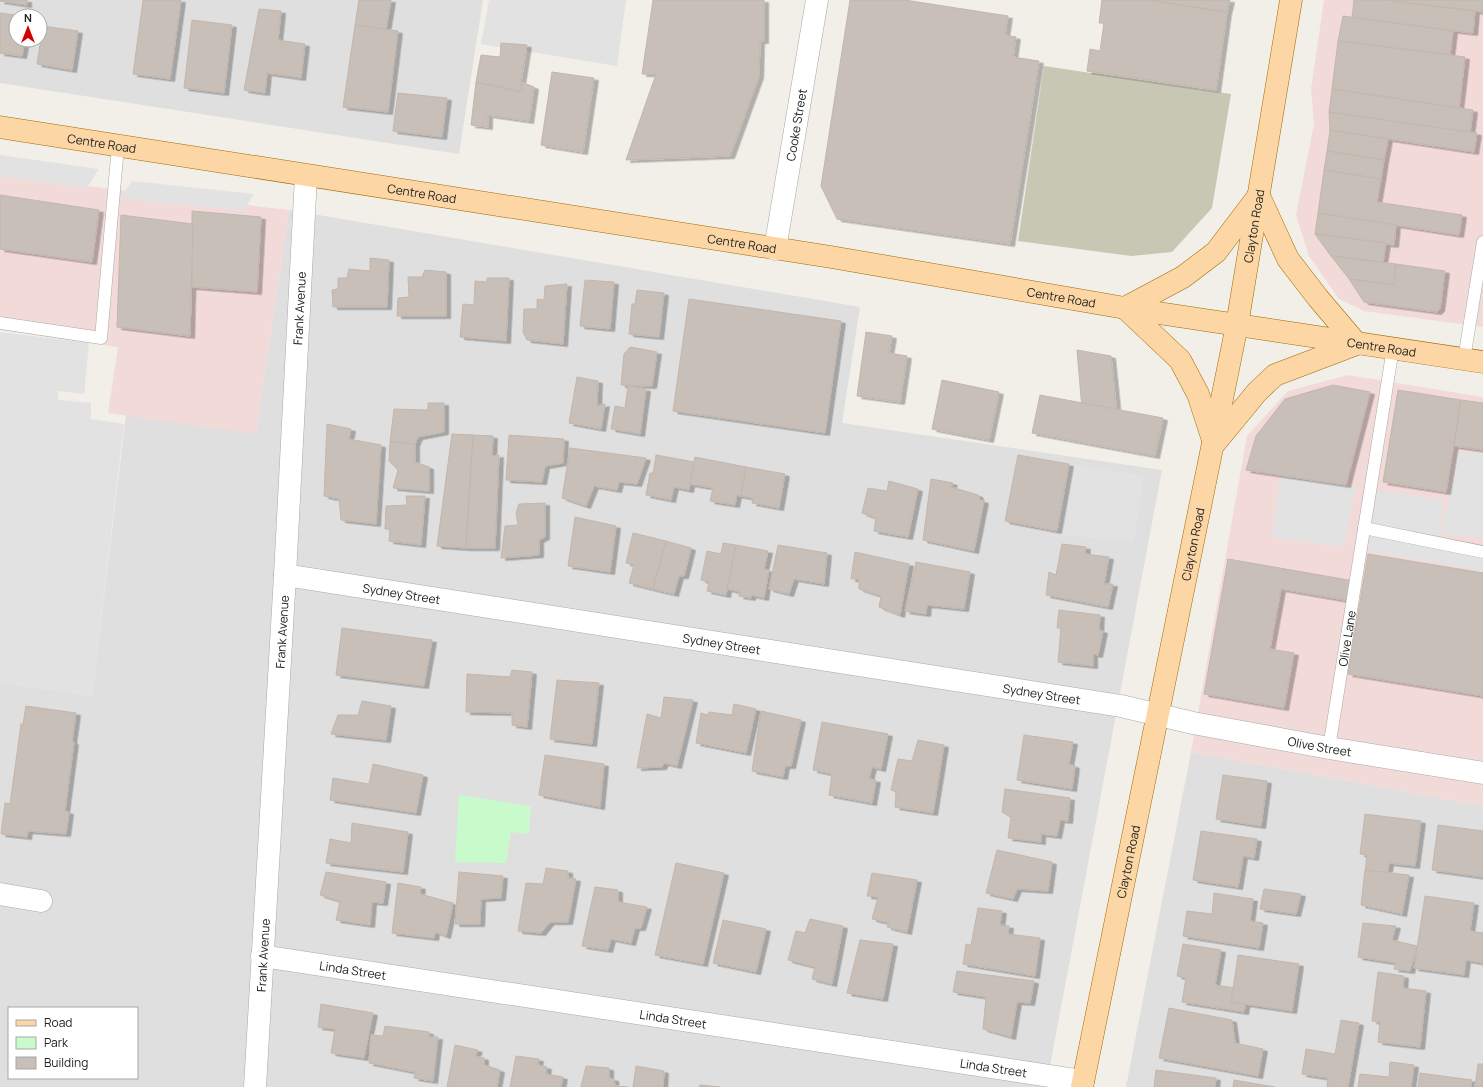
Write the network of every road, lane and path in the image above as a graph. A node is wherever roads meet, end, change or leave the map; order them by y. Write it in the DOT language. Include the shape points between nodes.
graph roads {
  1 [pos="817,0"];
  2 [pos="1291,0"];
  3 [pos="0,127"];
  4 [pos="118,146"];
  5 [pos="306,176"];
  6 [pos="1259,196"];
  7 [pos="1483,242"];
  8 [pos="775,249"];
  9 [pos="1125,308"];
  10 [pos="0,323"];
  11 [pos="1237,325"];
  12 [pos="1357,344"];
  13 [pos="1393,348"];
  14 [pos="1473,360"];
  15 [pos="1214,444"];
  16 [pos="1364,528"];
  17 [pos="1483,552"];
  18 [pos="286,575"];
  19 [pos="1157,715"];
  20 [pos="1329,748"];
  21 [pos="1483,773"];
  22 [pos="0,894"];
  23 [pos="41,901"];
  24 [pos="262,956"];
  25 [pos="1083,1084"];
  26 [pos="255,1087"];
  1 -- 8 [label="street, Cooke Street"];
  2 -- 6 [label="main road, Clayton Road"];
  3 -- 4 [label="main road, Centre Road"];
  4 -- 5 [label="main road, Centre Road"];
  4 -- 10 [label="lane" via="101,338"];
  5 -- 8 [label="main road, Centre Road"];
  5 -- 18 [label="street, Frank Avenue"];
  6 -- 9 [label="main road" via="1216,252 1183,277"];
  6 -- 11 [label="main road, Clayton Road"];
  6 -- 12 [label="main road" via="1288,259"];
  7 -- 14 [label="lane"];
  8 -- 9 [label="main road, Centre Road"];
  9 -- 11 [label="main road, Centre Road"];
  9 -- 15 [label="main road" via="1180,360 1198,394"];
  11 -- 12 [label="main road, Centre Road"];
  11 -- 15 [label="main road, Clayton Road"];
  12 -- 13 [label="main road, Centre Road"];
  12 -- 15 [label="main road" via="1275,375 1257,392"];
  13 -- 14 [label="main road, Centre Road"];
  13 -- 16 [label="lane, Olive Lane"];
  15 -- 19 [label="main road, Clayton Road"];
  16 -- 17 [label="lane"];
  16 -- 20 [label="lane, Olive Lane"];
  18 -- 19 [label="street, Sydney Street" via="1121,706"];
  18 -- 24 [label="street, Frank Avenue"];
  19 -- 20 [label="street, Olive Street"];
  19 -- 25 [label="main road, Clayton Road"];
  20 -- 21 [label="street, Olive Street"];
  22 -- 23 [label="street"];
  24 -- 25 [label="street, Linda Street"];
  24 -- 26 [label="street, Frank Avenue"];
}
